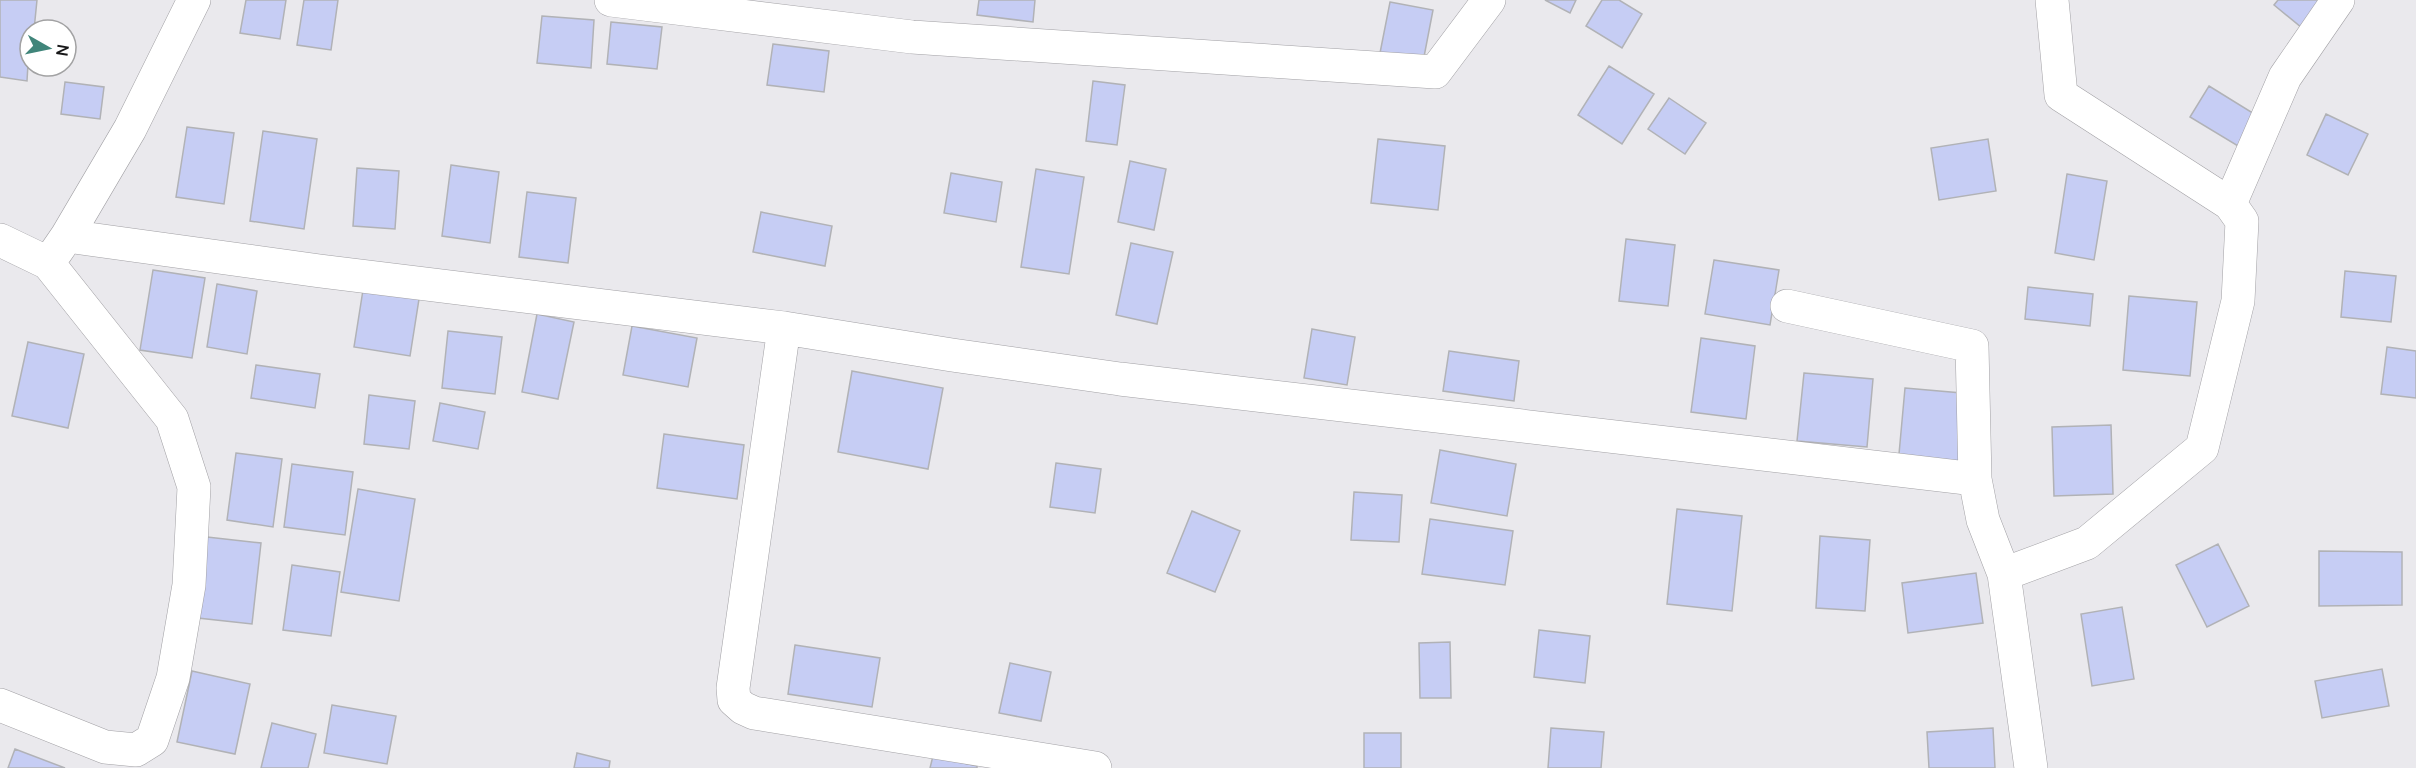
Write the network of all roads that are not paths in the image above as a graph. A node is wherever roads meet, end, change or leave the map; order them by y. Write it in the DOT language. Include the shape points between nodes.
graph roads {
  1 [pos="194,0"];
  2 [pos="611,0"];
  3 [pos="1489,0"];
  4 [pos="2052,0"];
  5 [pos="2338,0"];
  6 [pos="2230,204"];
  7 [pos="67,236"];
  8 [pos="0,240"];
  9 [pos="48,263"];
  10 [pos="1787,306"];
  11 [pos="784,328"];
  12 [pos="1975,479"];
  13 [pos="2004,574"];
  14 [pos="0,705"];
  15 [pos="1095,768"];
  16 [pos="2031,768"];
  1 -- 7 [label="street" via="129,129"];
  2 -- 3 [label="street" via="912,37 1435,72"];
  4 -- 6 [label="street" via="2061,95"];
  5 -- 6 [label="street" via="2285,77"];
  6 -- 13 [label="street" via="2242,221 2238,301 2202,448 2086,543"];
  7 -- 9 [label="street"];
  7 -- 11 [label="street"];
  8 -- 9 [label="street"];
  9 -- 14 [label="street" via="172,419 194,487 189,585 173,678 152,740 136,750 105,747"];
  10 -- 12 [label="street" via="1972,346"];
  11 -- 12 [label="street" via="1120,379"];
  11 -- 15 [label="street" via="734,700 754,713"];
  12 -- 13 [label="street" via="1983,520"];
  13 -- 16 [label="street"];
}
